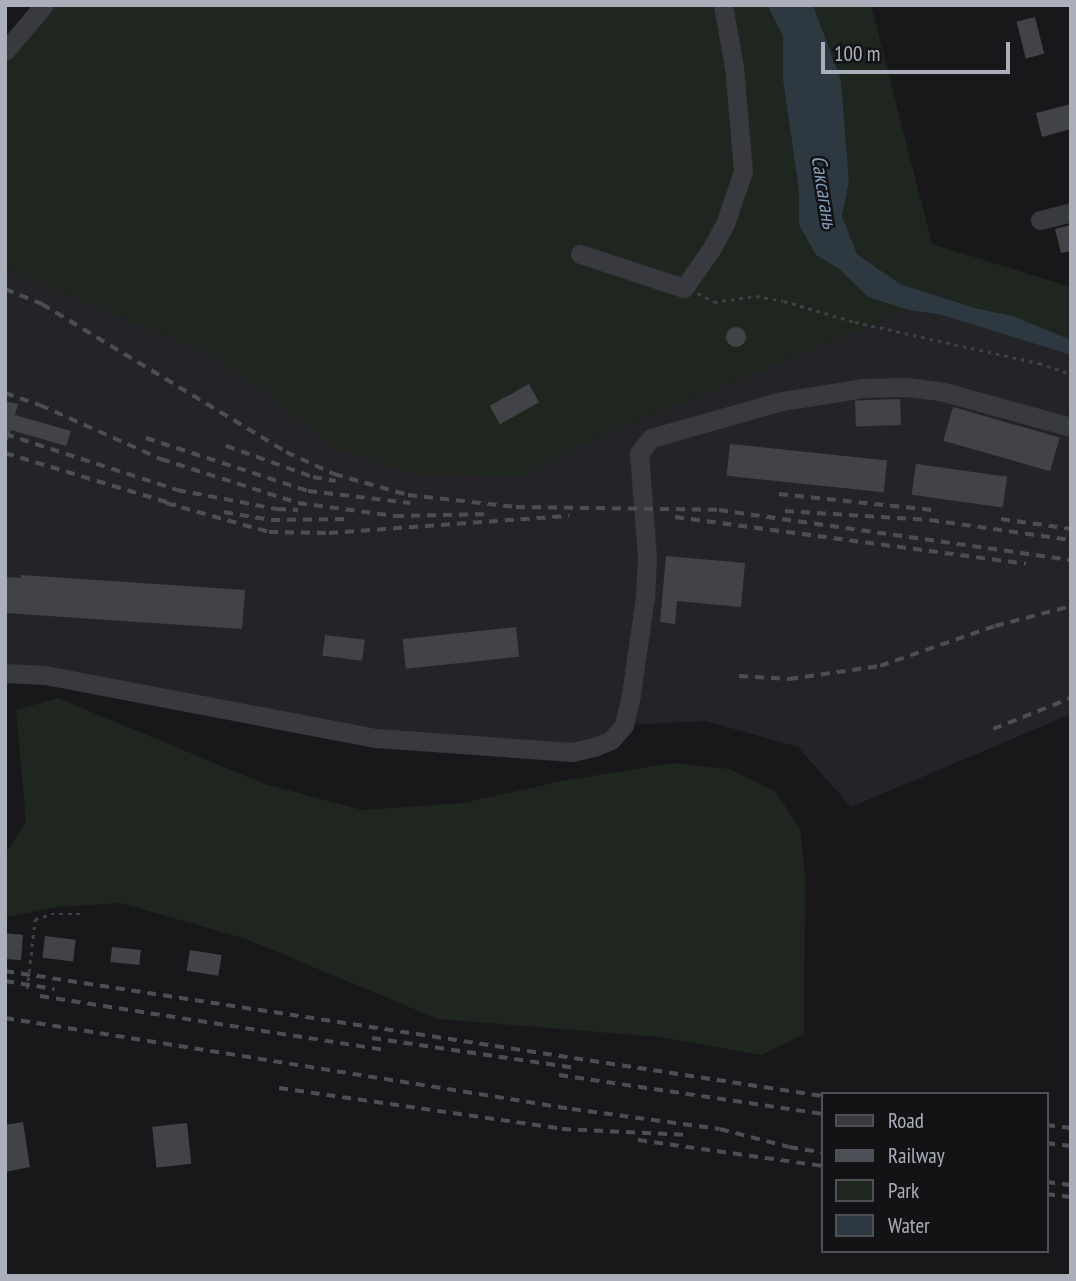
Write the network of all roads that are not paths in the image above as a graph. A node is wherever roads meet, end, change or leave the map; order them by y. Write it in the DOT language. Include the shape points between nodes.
graph roads {
  1 [pos="44,5"];
  2 [pos="723,5"];
  3 [pos="5,51"];
  4 [pos="1071,212"];
  5 [pos="1040,220"];
  6 [pos="580,254"];
  7 [pos="1071,427"];
  8 [pos="5,673"];
  1 -- 3 [label="street"];
  2 -- 6 [label="street" via="734,67 743,171 725,224 684,288"];
  4 -- 5 [label="street"];
  7 -- 8 [label="street" via="944,393 906,387 863,388 782,401 651,438 639,453 647,557 645,597 624,725 611,740 572,752 376,738 45,675"];
}
